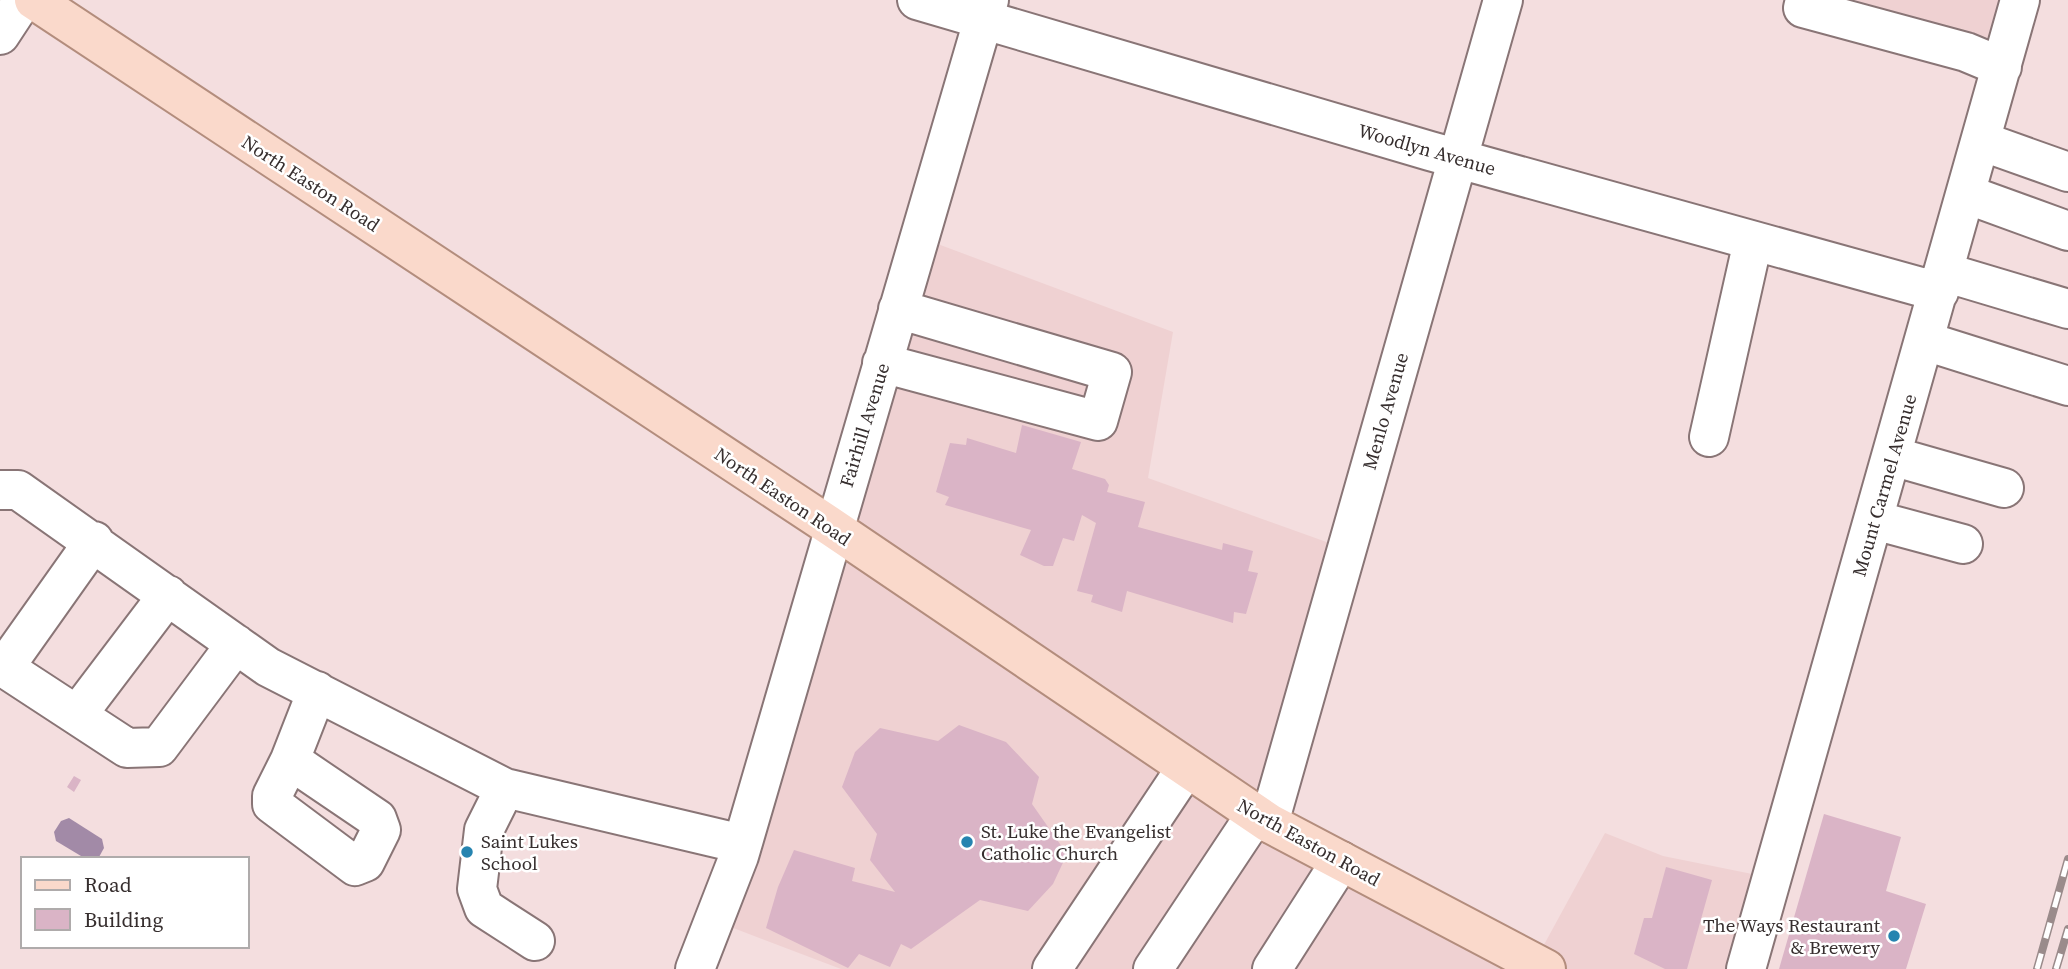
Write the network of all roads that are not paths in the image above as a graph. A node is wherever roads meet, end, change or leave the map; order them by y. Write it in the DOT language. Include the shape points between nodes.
graph roads {
  1 [pos="23,0"];
  2 [pos="34,0"];
  3 [pos="917,0"];
  4 [pos="1503,0"];
  5 [pos="1805,0"];
  6 [pos="2020,0"];
  7 [pos="987,11"];
  8 [pos="0,35"];
  9 [pos="2002,67"];
  10 [pos="1981,141"];
  11 [pos="1456,158"];
  12 [pos="2068,172"];
  13 [pos="1966,194"];
  14 [pos="2068,231"];
  15 [pos="1754,241"];
  16 [pos="1942,282"];
  17 [pos="898,309"];
  18 [pos="2068,309"];
  19 [pos="1925,341"];
  20 [pos="882,363"];
  21 [pos="2068,386"];
  22 [pos="1709,437"];
  23 [pos="1892,456"];
  24 [pos="2004,488"];
  25 [pos="6,499"];
  26 [pos="1874,520"];
  27 [pos="833,528"];
  28 [pos="94,541"];
  29 [pos="1964,544"];
  30 [pos="168,595"];
  31 [pos="236,644"];
  32 [pos="2,666"];
  33 [pos="317,691"];
  34 [pos="77,715"];
  35 [pos="290,760"];
  36 [pos="1186,768"];
  37 [pos="505,788"];
  38 [pos="1262,819"];
  39 [pos="742,844"];
  40 [pos="1341,861"];
  41 [pos="535,942"];
  42 [pos="1540,966"];
  43 [pos="695,969"];
  44 [pos="1052,969"];
  45 [pos="1153,969"];
  46 [pos="1272,969"];
  47 [pos="1746,969"];
  1 -- 8 [label="street"];
  2 -- 27 [label="main road, North Easton Road"];
  3 -- 7 [label="street, Woodlyn Avenue"];
  4 -- 11 [label="street, Menlo Avenue"];
  5 -- 9 [label="street" via="1803,8 1966,52"];
  6 -- 9 [label="street, Mount Carmel Avenue"];
  7 -- 11 [label="street, Woodlyn Avenue"];
  7 -- 17 [label="street, Fairhill Avenue"];
  9 -- 10 [label="street, Mount Carmel Avenue"];
  10 -- 12 [label="street"];
  10 -- 13 [label="street, Mount Carmel Avenue"];
  11 -- 15 [label="street, Woodlyn Avenue"];
  11 -- 38 [label="street, Menlo Avenue"];
  13 -- 14 [label="street"];
  13 -- 16 [label="street, Mount Carmel Avenue"];
  15 -- 16 [label="street, Woodlyn Avenue"];
  15 -- 22 [label="street"];
  16 -- 18 [label="street, Woodlyn Avenue"];
  16 -- 19 [label="street, Mount Carmel Avenue"];
  17 -- 20 [label="street, Fairhill Avenue"];
  17 -- 20 [label="street" via="1112,372 1098,421"];
  19 -- 21 [label="street"];
  19 -- 23 [label="street, Mount Carmel Avenue"];
  20 -- 27 [label="street, Fairhill Avenue"];
  23 -- 24 [label="street"];
  23 -- 26 [label="street, Mount Carmel Avenue"];
  25 -- 28 [label="street"];
  26 -- 29 [label="street"];
  26 -- 47 [label="street, Mount Carmel Avenue"];
  27 -- 36 [label="main road, North Easton Road"];
  27 -- 39 [label="street, Fairhill Avenue"];
  28 -- 30 [label="street"];
  28 -- 32 [label="street"];
  30 -- 31 [label="street"];
  30 -- 34 [label="street"];
  31 -- 33 [label="street" via="268,667"];
  31 -- 34 [label="street" via="159,747 127,748"];
  32 -- 34 [label="street"];
  33 -- 35 [label="street"];
  33 -- 37 [label="street"];
  36 -- 38 [label="main road, North Easton Road"];
  36 -- 44 [label="street"];
  37 -- 39 [label="street"];
  37 -- 41 [label="street" via="484,830 477,888 484,908"];
  38 -- 40 [label="main road, North Easton Road"];
  38 -- 45 [label="street, Menlo Avenue"];
  39 -- 43 [label="street, Fairhill Avenue"];
  40 -- 42 [label="main road, North Easton Road"];
  40 -- 46 [label="street"];
}
